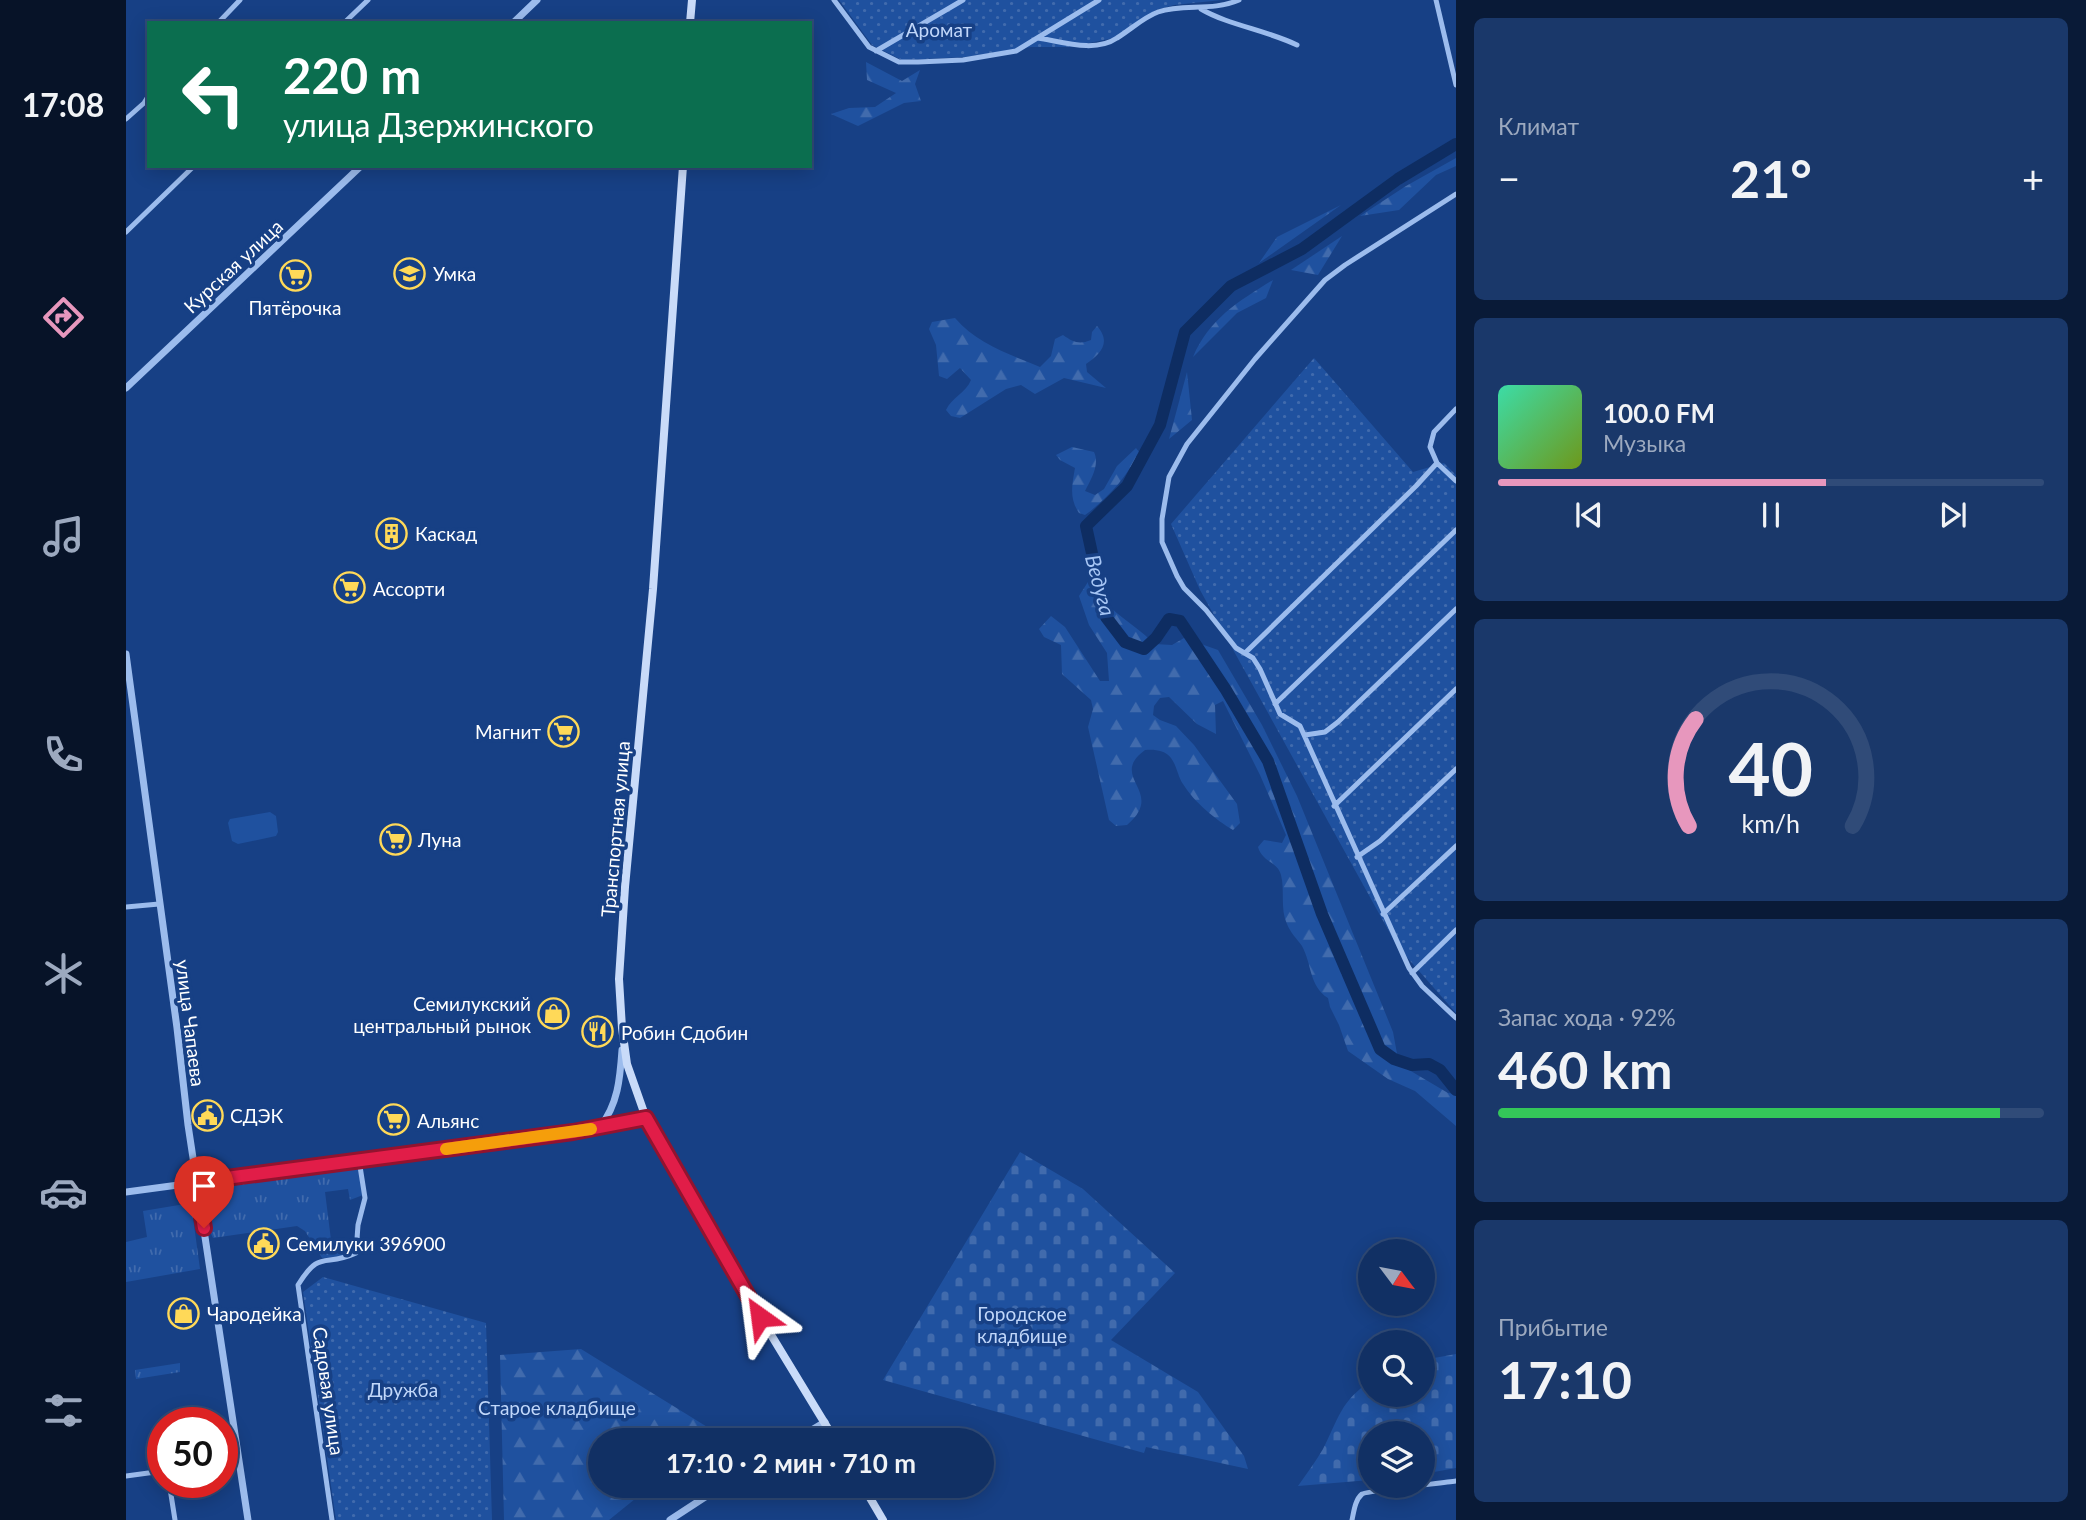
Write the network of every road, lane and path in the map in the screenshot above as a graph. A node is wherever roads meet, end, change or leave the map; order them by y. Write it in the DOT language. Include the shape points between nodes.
graph roads {
  1 [pos="240,0"];
  2 [pos="368,0"];
  3 [pos="537,0"];
  4 [pos="692,0"];
  5 [pos="834,0"];
  6 [pos="963,0"];
  7 [pos="1099,0"];
  8 [pos="1239,0"];
  9 [pos="1436,0"];
  10 [pos="1201,9"];
  11 [pos="220,21"];
  12 [pos="346,21"];
  13 [pos="515,21"];
  14 [pos="690,21"];
  15 [pos="1038,38"];
  16 [pos="1297,45"];
  17 [pos="876,51"];
  18 [pos="1456,85"];
  19 [pos="147,98"];
  20 [pos="126,119"];
  21 [pos="192,168"];
  22 [pos="359,168"];
  23 [pos="683,168"];
  24 [pos="1456,194"];
  25 [pos="126,232"];
  26 [pos="126,388"];
  27 [pos="1456,409"];
  28 [pos="1437,463"];
  29 [pos="1456,481"];
  30 [pos="1456,530"];
  31 [pos="1456,609"];
  32 [pos="1245,653"];
  33 [pos="126,654"];
  34 [pos="1456,689"];
  35 [pos="1275,704"];
  36 [pos="1305,735"];
  37 [pos="1456,769"];
  38 [pos="1335,806"];
  39 [pos="1456,846"];
  40 [pos="1357,857"];
  41 [pos="159,904"];
  42 [pos="126,907"];
  43 [pos="1383,914"];
  44 [pos="1456,930"];
  45 [pos="1412,973"];
  46 [pos="1454,1010"];
  47 [pos="1456,1018"];
  48 [pos="623,1038"];
  49 [pos="646,1118"];
  50 [pos="600,1127"];
  51 [pos="359,1160"];
  52 [pos="196,1182"];
  53 [pos="126,1192"];
  54 [pos="825,1422"];
  55 [pos="815,1428"];
  56 [pos="828,1428"];
  57 [pos="239,1463"];
  58 [pos="147,1473"];
  59 [pos="126,1476"];
  60 [pos="1456,1480"];
  61 [pos="172,1498"];
  62 [pos="704,1498"];
  63 [pos="870,1498"];
  64 [pos="175,1520"];
  65 [pos="248,1520"];
  66 [pos="332,1520"];
  67 [pos="670,1520"];
  68 [pos="883,1520"];
  69 [pos="1352,1520"];
  1 -- 11 [label="street"];
  2 -- 12 [label="street"];
  3 -- 13 [label="street"];
  4 -- 14 [label="main road"];
  5 -- 17 [label="street" via="863,41"];
  6 -- 17 [label="street"];
  7 -- 15 [label="street"];
  8 -- 10 [label="street"];
  9 -- 18 [label="street"];
  10 -- 15 [label="street" via="1158,12 1103,45"];
  10 -- 16 [label="street"];
  15 -- 17 [label="street" via="1017,51 963,60 900,62"];
  19 -- 20 [label="street"];
  21 -- 25 [label="street"];
  22 -- 26 [label="street, Курская улица"];
  23 -- 48 [label="main road, Транспортная улица" via="653,589 625,887 619,979"];
  24 -- 32 [label="street" via="1325,281 1187,444 1169,477 1162,542 1171,564 1184,588"];
  27 -- 28 [label="street" via="1430,440"];
  28 -- 29 [label="street"];
  28 -- 32 [label="street"];
  30 -- 35 [label="street"];
  31 -- 36 [label="street" via="1338,722 1325,732"];
  32 -- 35 [label="street" via="1261,669"];
  33 -- 41 [label="street, улица Чапаева"];
  34 -- 38 [label="street"];
  35 -- 36 [label="street"];
  36 -- 38 [label="street"];
  37 -- 40 [label="street"];
  38 -- 40 [label="street"];
  39 -- 43 [label="street"];
  40 -- 43 [label="street"];
  41 -- 42 [label="street"];
  41 -- 52 [label="street, улица Чапаева"];
  43 -- 45 [label="street"];
  44 -- 45 [label="street"];
  45 -- 46 [label="street"];
  46 -- 47 [label="street"];
  48 -- 49 [label="main road, Транспортная улица"];
  48 -- 50 [label="street" via="617,1096"];
  49 -- 50 [label="street"];
  49 -- 54 [label="main road, Транспортная улица"];
  50 -- 51 [label="street"];
  51 -- 52 [label="street"];
  51 -- 66 [label="street, Садовая улица" via="365,1198 356,1253 317,1261 298,1285"];
  52 -- 53 [label="street"];
  52 -- 57 [label="street, улица Чапаева"];
  54 -- 55 [label="street"];
  54 -- 56 [label="main road, Транспортная улица"];
  57 -- 65 [label="street, улица Чапаева"];
  58 -- 59 [label="street"];
  60 -- 69 [label="street" via="1367,1491 1358,1499"];
  61 -- 64 [label="street"];
  62 -- 67 [label="street"];
  63 -- 68 [label="main road"];
}
